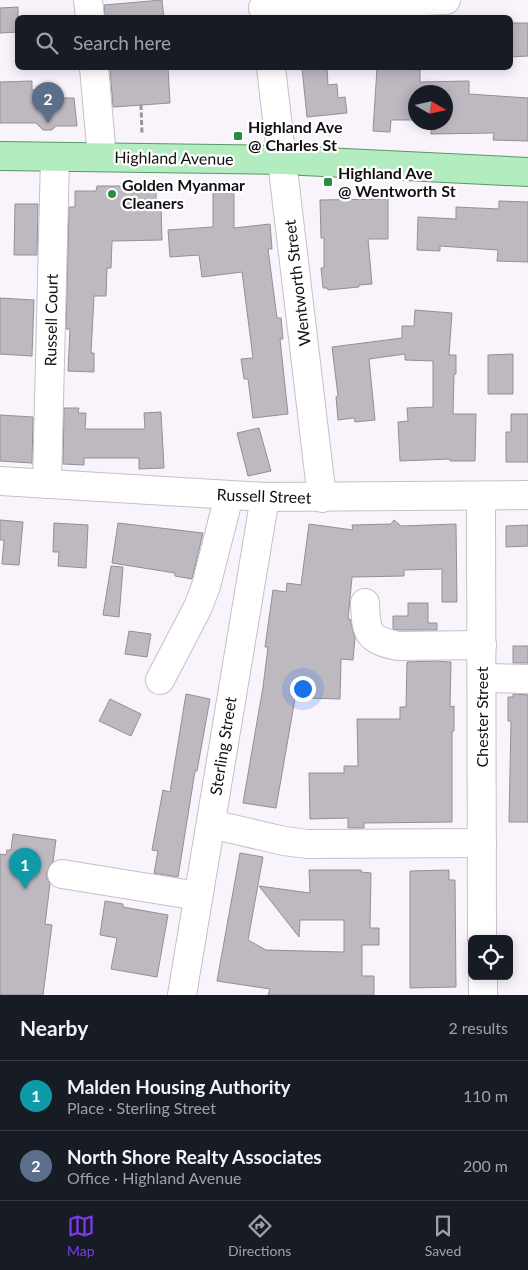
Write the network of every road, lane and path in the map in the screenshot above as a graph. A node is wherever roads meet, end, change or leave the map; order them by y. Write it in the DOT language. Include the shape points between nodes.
graph roads {
  1 [pos="88,0"];
  2 [pos="446,0"];
  3 [pos="263,9"];
  4 [pos="90,15"];
  5 [pos="94,70"];
  6 [pos="271,70"];
  7 [pos="141,105"];
  8 [pos="0,156"];
  9 [pos="55,157"];
  10 [pos="102,157"];
  11 [pos="144,158"];
  12 [pos="283,160"];
  13 [pos="528,172"];
  14 [pos="0,481"];
  15 [pos="47,484"];
  16 [pos="528,495"];
  17 [pos="229,496"];
  18 [pos="481,496"];
  19 [pos="265,498"];
  20 [pos="322,498"];
  21 [pos="365,603"];
  22 [pos="482,645"];
  23 [pos="482,678"];
  24 [pos="528,679"];
  25 [pos="160,680"];
  26 [pos="210,824"];
  27 [pos="482,843"];
  28 [pos="62,874"];
  29 [pos="198,896"];
  30 [pos="482,935"];
  31 [pos="482,980"];
  32 [pos="182,995"];
  33 [pos="482,995"];
  1 -- 4 [label="street"];
  2 -- 3 [label="street"];
  5 -- 10 [label="street"];
  6 -- 12 [label="street, Wentworth Street"];
  7 -- 11 [label="path"];
  8 -- 9 [label="main road, Highland Avenue"];
  9 -- 10 [label="main road, Highland Avenue"];
  9 -- 15 [label="street, Russell Court"];
  10 -- 11 [label="main road, Highland Avenue"];
  11 -- 12 [label="main road, Highland Avenue"];
  12 -- 13 [label="main road, Highland Avenue"];
  12 -- 20 [label="street, Wentworth Street"];
  14 -- 15 [label="street, Russell Street"];
  15 -- 17 [label="street, Russell Street"];
  16 -- 18 [label="street, Russell Street"];
  17 -- 19 [label="street, Russell Street"];
  17 -- 25 [label="street" via="206,586"];
  18 -- 20 [label="street, Russell Street"];
  18 -- 22 [label="street, Chester Street"];
  19 -- 20 [label="street, Russell Street"];
  19 -- 26 [label="street, Sterling Street"];
  21 -- 22 [label="street" via="367,629 385,644"];
  22 -- 23 [label="street, Chester Street"];
  23 -- 24 [label="street"];
  23 -- 27 [label="street, Chester Street"];
  26 -- 27 [label="street" via="307,844"];
  26 -- 29 [label="street, Sterling Street"];
  27 -- 30 [label="street, Chester Street"];
  28 -- 29 [label="street"];
  29 -- 32 [label="street, Sterling Street"];
  31 -- 33 [label="street"];
}
